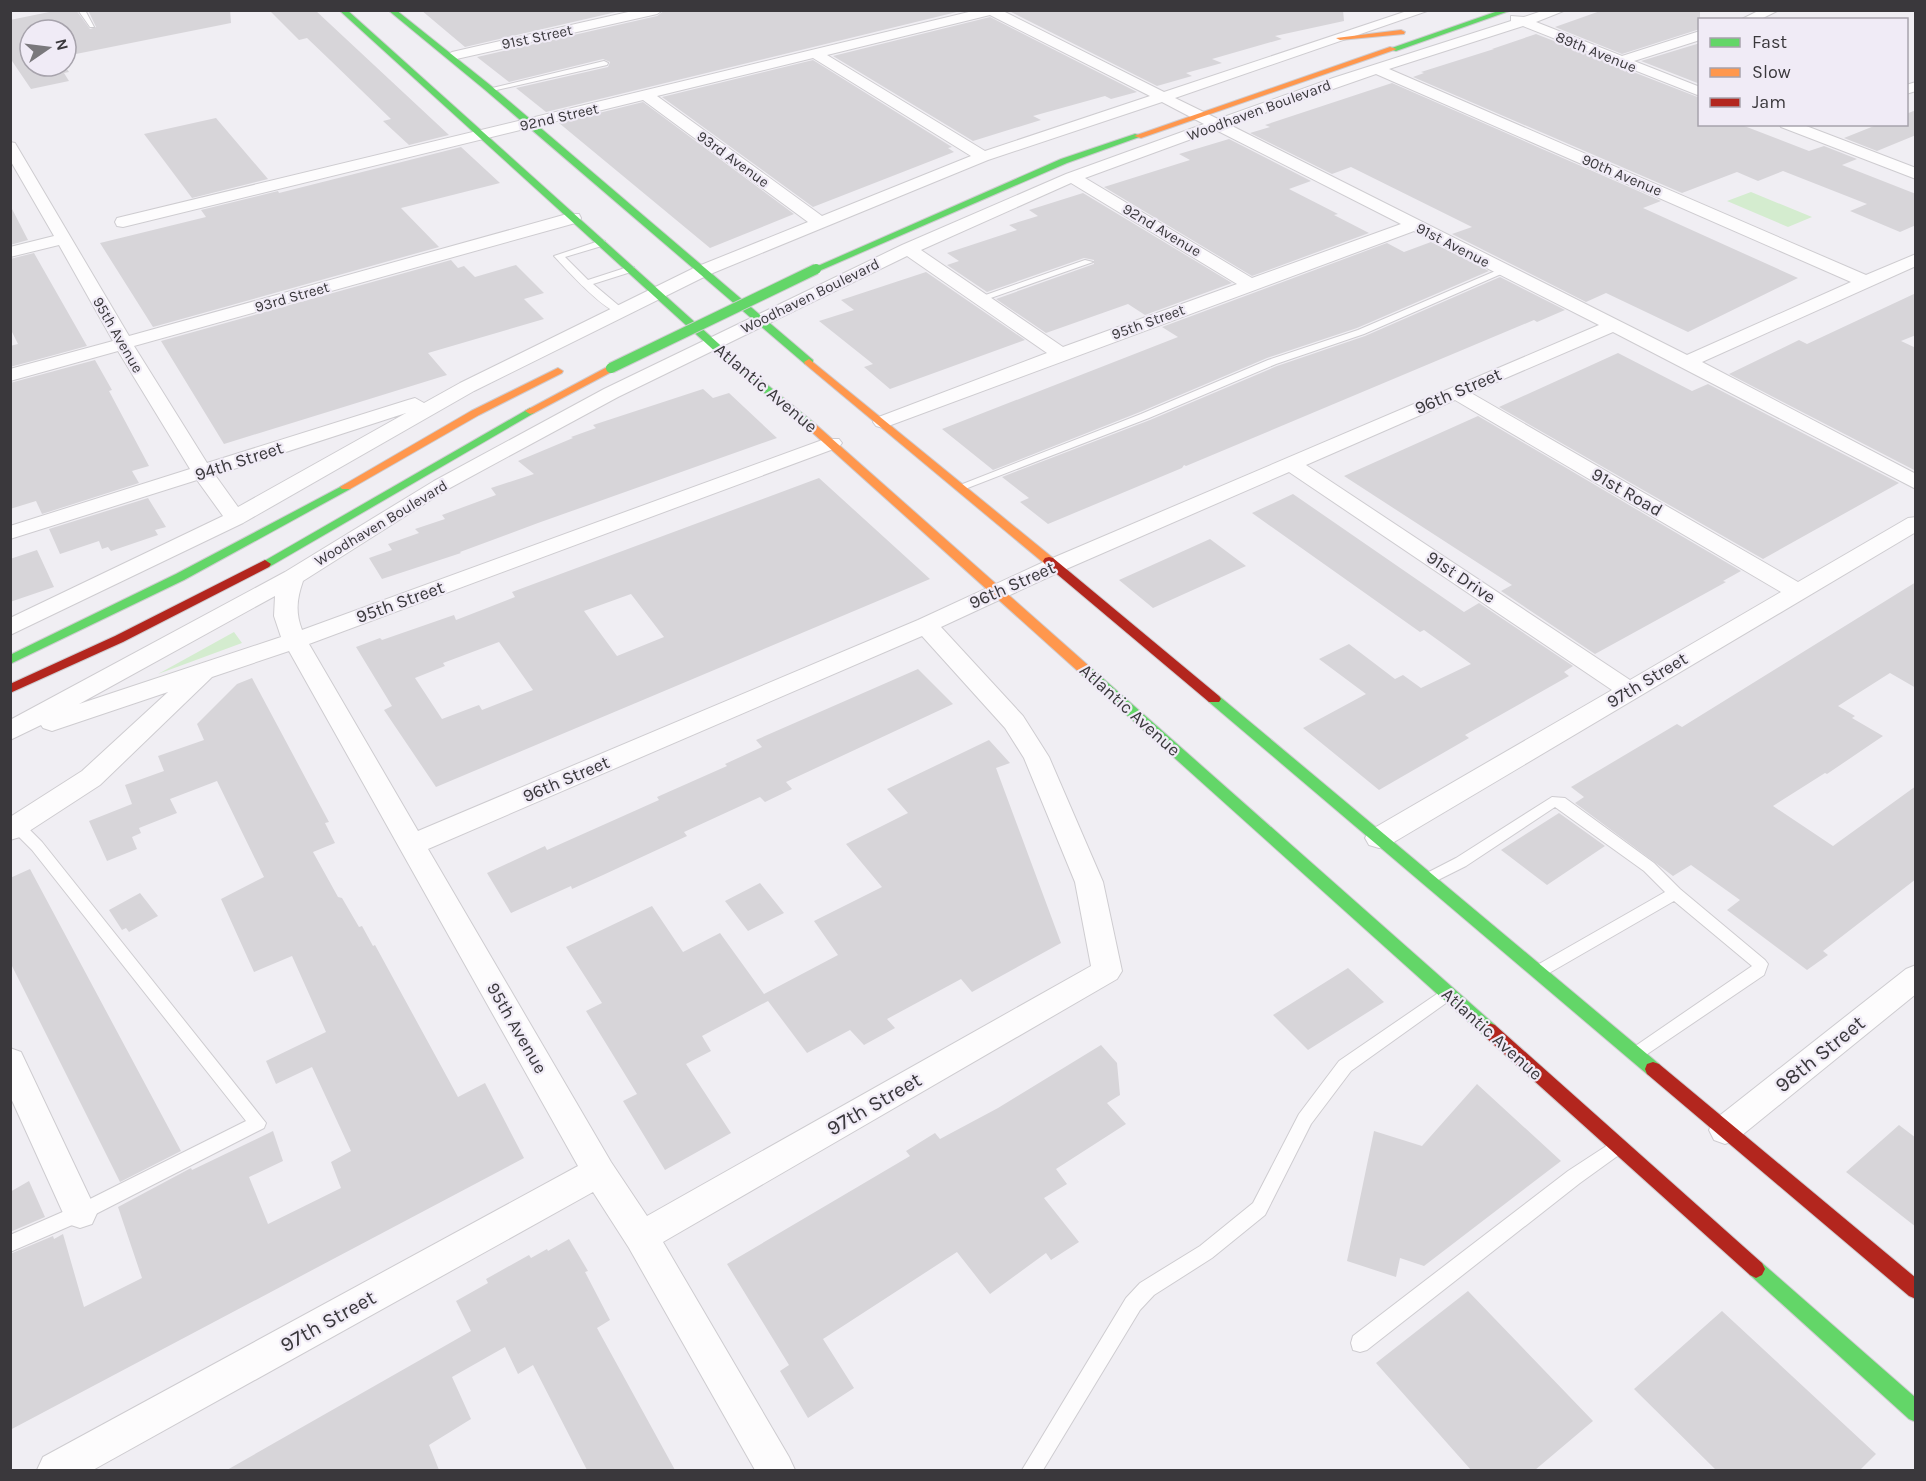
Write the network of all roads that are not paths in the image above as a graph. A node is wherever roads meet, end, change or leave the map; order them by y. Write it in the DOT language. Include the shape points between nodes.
graph roads {
  1 [pos="81,10"];
  2 [pos="342,10"];
  3 [pos="391,10"];
  4 [pos="657,10"];
  5 [pos="1424,10"];
  6 [pos="1464,10"];
  7 [pos="1560,10"];
  8 [pos="1773,10"];
  9 [pos="992,11"];
  10 [pos="1501,11"];
  11 [pos="1751,18"];
  12 [pos="1521,22"];
  13 [pos="92,26"];
  14 [pos="1447,31"];
  15 [pos="1401,32"];
  16 [pos="1698,36"];
  17 [pos="1340,38"];
  18 [pos="1438,49"];
  19 [pos="816,54"];
  20 [pos="452,56"];
  21 [pos="1620,62"];
  22 [pos="604,63"];
  23 [pos="1377,69"];
  24 [pos="492,89"];
  25 [pos="1698,91"];
  26 [pos="647,96"];
  27 [pos="1161,96"];
  28 [pos="1179,105"];
  29 [pos="1198,114"];
  30 [pos="534,124"];
  31 [pos="1217,124"];
  32 [pos="1801,126"];
  33 [pos="481,136"];
  34 [pos="1088,137"];
  35 [pos="12,151"];
  36 [pos="983,157"];
  37 [pos="1916,174"];
  38 [pos="1072,177"];
  39 [pos="573,218"];
  40 [pos="123,222"];
  41 [pos="819,222"];
  42 [pos="1414,225"];
  43 [pos="63,239"];
  44 [pos="602,243"];
  45 [pos="908,249"];
  46 [pos="10,252"];
  47 [pos="1916,259"];
  48 [pos="1088,262"];
  49 [pos="631,269"];
  50 [pos="702,271"];
  51 [pos="1503,271"];
  52 [pos="1867,282"];
  53 [pos="587,283"];
  54 [pos="741,283"];
  55 [pos="1251,285"];
  56 [pos="658,294"];
  57 [pos="711,297"];
  58 [pos="982,298"];
  59 [pos="690,307"];
  60 [pos="621,312"];
  61 [pos="669,317"];
  62 [pos="759,320"];
  63 [pos="1611,326"];
  64 [pos="123,344"];
  65 [pos="714,345"];
  66 [pos="1061,354"];
  67 [pos="1687,362"];
  68 [pos="575,363"];
  69 [pos="10,375"];
  70 [pos="467,387"];
  71 [pos="1455,392"];
  72 [pos="883,422"];
  73 [pos="831,443"];
  74 [pos="1292,464"];
  75 [pos="201,473"];
  76 [pos="1916,483"];
  77 [pos="961,487"];
  78 [pos="235,518"];
  79 [pos="1916,523"];
  80 [pos="10,533"];
  81 [pos="1056,565"];
  82 [pos="292,577"];
  83 [pos="997,591"];
  84 [pos="1798,591"];
  85 [pos="926,625"];
  86 [pos="10,628"];
  87 [pos="295,641"];
  88 [pos="10,660"];
  89 [pos="208,669"];
  90 [pos="10,689"];
  91 [pos="1630,691"];
  92 [pos="10,731"];
  93 [pos="10,737"];
  94 [pos="14,828"];
  95 [pos="1379,838"];
  96 [pos="413,844"];
  97 [pos="1428,879"];
  98 [pos="1674,893"];
  99 [pos="1538,972"];
  100 [pos="1916,977"];
  101 [pos="1447,993"];
  102 [pos="1636,1055"];
  103 [pos="10,1061"];
  104 [pos="1725,1130"];
  105 [pos="1619,1146"];
  106 [pos="599,1172"];
  107 [pos="80,1213"];
  108 [pos="641,1237"];
  109 [pos="10,1244"];
  110 [pos="1916,1290"];
  111 [pos="1360,1343"];
  112 [pos="1916,1412"];
  113 [pos="56,1470"];
  114 [pos="776,1470"];
  115 [pos="1032,1470"];
  1 -- 13 [label="lane"];
  2 -- 33 [label="main road, Atlantic Avenue"];
  3 -- 20 [label="main road"];
  4 -- 20 [label="street, 91st Street"];
  5 -- 17 [label="street"];
  6 -- 15 [label="main road, Woodhaven Boulevard"];
  7 -- 12 [label="street, Woodhaven Boulevard"];
  8 -- 11 [label="street"];
  9 -- 19 [label="street, 92nd Street"];
  9 -- 27 [label="street, 91st Avenue"];
  10 -- 12 [label="street, 89th Avenue"];
  10 -- 14 [label="main road, Woodhaven Boulevard"];
  12 -- 18 [label="street, Woodhaven Boulevard"];
  12 -- 21 [label="street, 89th Avenue"];
  14 -- 18 [label="main road"];
  14 -- 29 [label="main road, Woodhaven Boulevard"];
  15 -- 17 [label="main road"];
  15 -- 28 [label="main road, Woodhaven Boulevard"];
  16 -- 21 [label="street"];
  17 -- 27 [label="street"];
  18 -- 23 [label="street, Woodhaven Boulevard"];
  19 -- 26 [label="street, 92nd Street"];
  19 -- 36 [label="street"];
  20 -- 24 [label="main road"];
  21 -- 25 [label="street, 89th Avenue"];
  22 -- 24 [label="lane"];
  23 -- 31 [label="street, Woodhaven Boulevard"];
  23 -- 52 [label="street, 90th Avenue"];
  24 -- 30 [label="main road"];
  26 -- 30 [label="street, 92nd Street"];
  26 -- 41 [label="street, 93rd Avenue"];
  27 -- 28 [label="street, 91st Avenue"];
  27 -- 36 [label="street"];
  28 -- 29 [label="street, 91st Avenue"];
  28 -- 34 [label="main road, Woodhaven Boulevard"];
  29 -- 31 [label="street, 91st Avenue"];
  29 -- 90 [label="main road, Woodhaven Boulevard, bridge" via="1014,181 816,269 611,368 494,430 256,569"];
  30 -- 33 [label="street, 92nd Street"];
  30 -- 50 [label="main road"];
  31 -- 38 [label="street, Woodhaven Boulevard"];
  31 -- 42 [label="street, 91st Avenue"];
  32 -- 37 [label="street"];
  33 -- 39 [label="main road, Atlantic Avenue"];
  33 -- 40 [label="street, 92nd Street"];
  35 -- 43 [label="street, 95th Avenue"];
  36 -- 41 [label="street"];
  38 -- 45 [label="street, Woodhaven Boulevard"];
  38 -- 55 [label="street, 92nd Avenue"];
  39 -- 44 [label="main road, Atlantic Avenue"];
  39 -- 64 [label="street, 93rd Street"];
  41 -- 50 [label="street"];
  42 -- 51 [label="street, 91st Avenue"];
  42 -- 55 [label="street, 95th Street"];
  43 -- 46 [label="street"];
  43 -- 64 [label="street, 95th Avenue"];
  44 -- 49 [label="main road, Atlantic Avenue"];
  44 -- 53 [label="lane" via="559,256"];
  45 -- 58 [label="street"];
  45 -- 62 [label="street, Woodhaven Boulevard"];
  47 -- 52 [label="street"];
  48 -- 58 [label="lane"];
  49 -- 53 [label="lane"];
  49 -- 56 [label="main road, Atlantic Avenue"];
  50 -- 56 [label="street"];
  50 -- 62 [label="main road"];
  51 -- 63 [label="street, 91st Avenue"];
  51 -- 77 [label="lane" via="1370,328 1272,362"];
  52 -- 67 [label="street"];
  53 -- 60 [label="lane"];
  54 -- 57 [label="main road"];
  55 -- 66 [label="street, 95th Street"];
  56 -- 60 [label="street"];
  56 -- 65 [label="main road, Atlantic Avenue"];
  58 -- 66 [label="street"];
  59 -- 61 [label="main road"];
  60 -- 70 [label="street"];
  62 -- 65 [label="street, Woodhaven Boulevard"];
  62 -- 72 [label="main road"];
  63 -- 67 [label="street, 91st Avenue"];
  63 -- 71 [label="street, 96th Street"];
  64 -- 69 [label="street, 93rd Street"];
  64 -- 75 [label="street, 95th Avenue"];
  65 -- 73 [label="main road, Atlantic Avenue"];
  65 -- 82 [label="street, Woodhaven Boulevard" via="611,393 451,480"];
  66 -- 72 [label="street, 95th Street"];
  67 -- 76 [label="street, 91st Avenue"];
  68 -- 88 [label="main road" via="475,413 253,540"];
  70 -- 75 [label="street, 94th Street"];
  70 -- 78 [label="street"];
  71 -- 74 [label="street, 96th Street"];
  71 -- 84 [label="street, 91st Road"];
  72 -- 77 [label="main road"];
  73 -- 83 [label="main road, Atlantic Avenue"];
  73 -- 87 [label="street, 95th Street"];
  74 -- 81 [label="street, 96th Street"];
  74 -- 91 [label="street, 91st Drive"];
  75 -- 78 [label="street, 95th Avenue"];
  75 -- 80 [label="street, 94th Street"];
  77 -- 81 [label="main road"];
  78 -- 86 [label="street"];
  79 -- 84 [label="street, 97th Street"];
  81 -- 83 [label="street, 96th Street"];
  81 -- 95 [label="main road"];
  82 -- 87 [label="street, 95th Avenue" via="285,619"];
  82 -- 92 [label="street, Woodhaven Boulevard"];
  83 -- 85 [label="street, 96th Street"];
  83 -- 101 [label="main road, Atlantic Avenue"];
  84 -- 91 [label="street, 97th Street"];
  85 -- 96 [label="street, 96th Street"];
  85 -- 108 [label="street, 97th Street" via="1014,722 1036,757 1089,882 1107,971"];
  87 -- 89 [label="street, 95th Street"];
  87 -- 96 [label="street, 95th Avenue"];
  89 -- 93 [label="street"];
  89 -- 94 [label="street, 95th Street" via="91,778"];
  91 -- 95 [label="street, 97th Street"];
  94 -- 107 [label="lane" via="37,846 258,1123"];
  95 -- 97 [label="main road"];
  96 -- 106 [label="street, 95th Avenue"];
  97 -- 98 [label="lane" via="1552,802 1560,802 1649,867"];
  97 -- 99 [label="main road"];
  98 -- 99 [label="lane"];
  98 -- 102 [label="lane" via="1760,964 1758,971"];
  99 -- 102 [label="main road"];
  100 -- 104 [label="street, 98th Street"];
  101 -- 105 [label="main road, Atlantic Avenue"];
  101 -- 115 [label="lane" via="1345,1066 1305,1119 1259,1209 1206,1252 1147,1289 1133,1304"];
  102 -- 104 [label="main road"];
  103 -- 107 [label="street"];
  104 -- 110 [label="main road"];
  105 -- 111 [label="lane"];
  105 -- 112 [label="main road, Atlantic Avenue"];
  106 -- 108 [label="street, 95th Avenue"];
  106 -- 113 [label="street, 97th Street"];
  107 -- 109 [label="lane"];
  108 -- 114 [label="street, 95th Avenue"];
}
